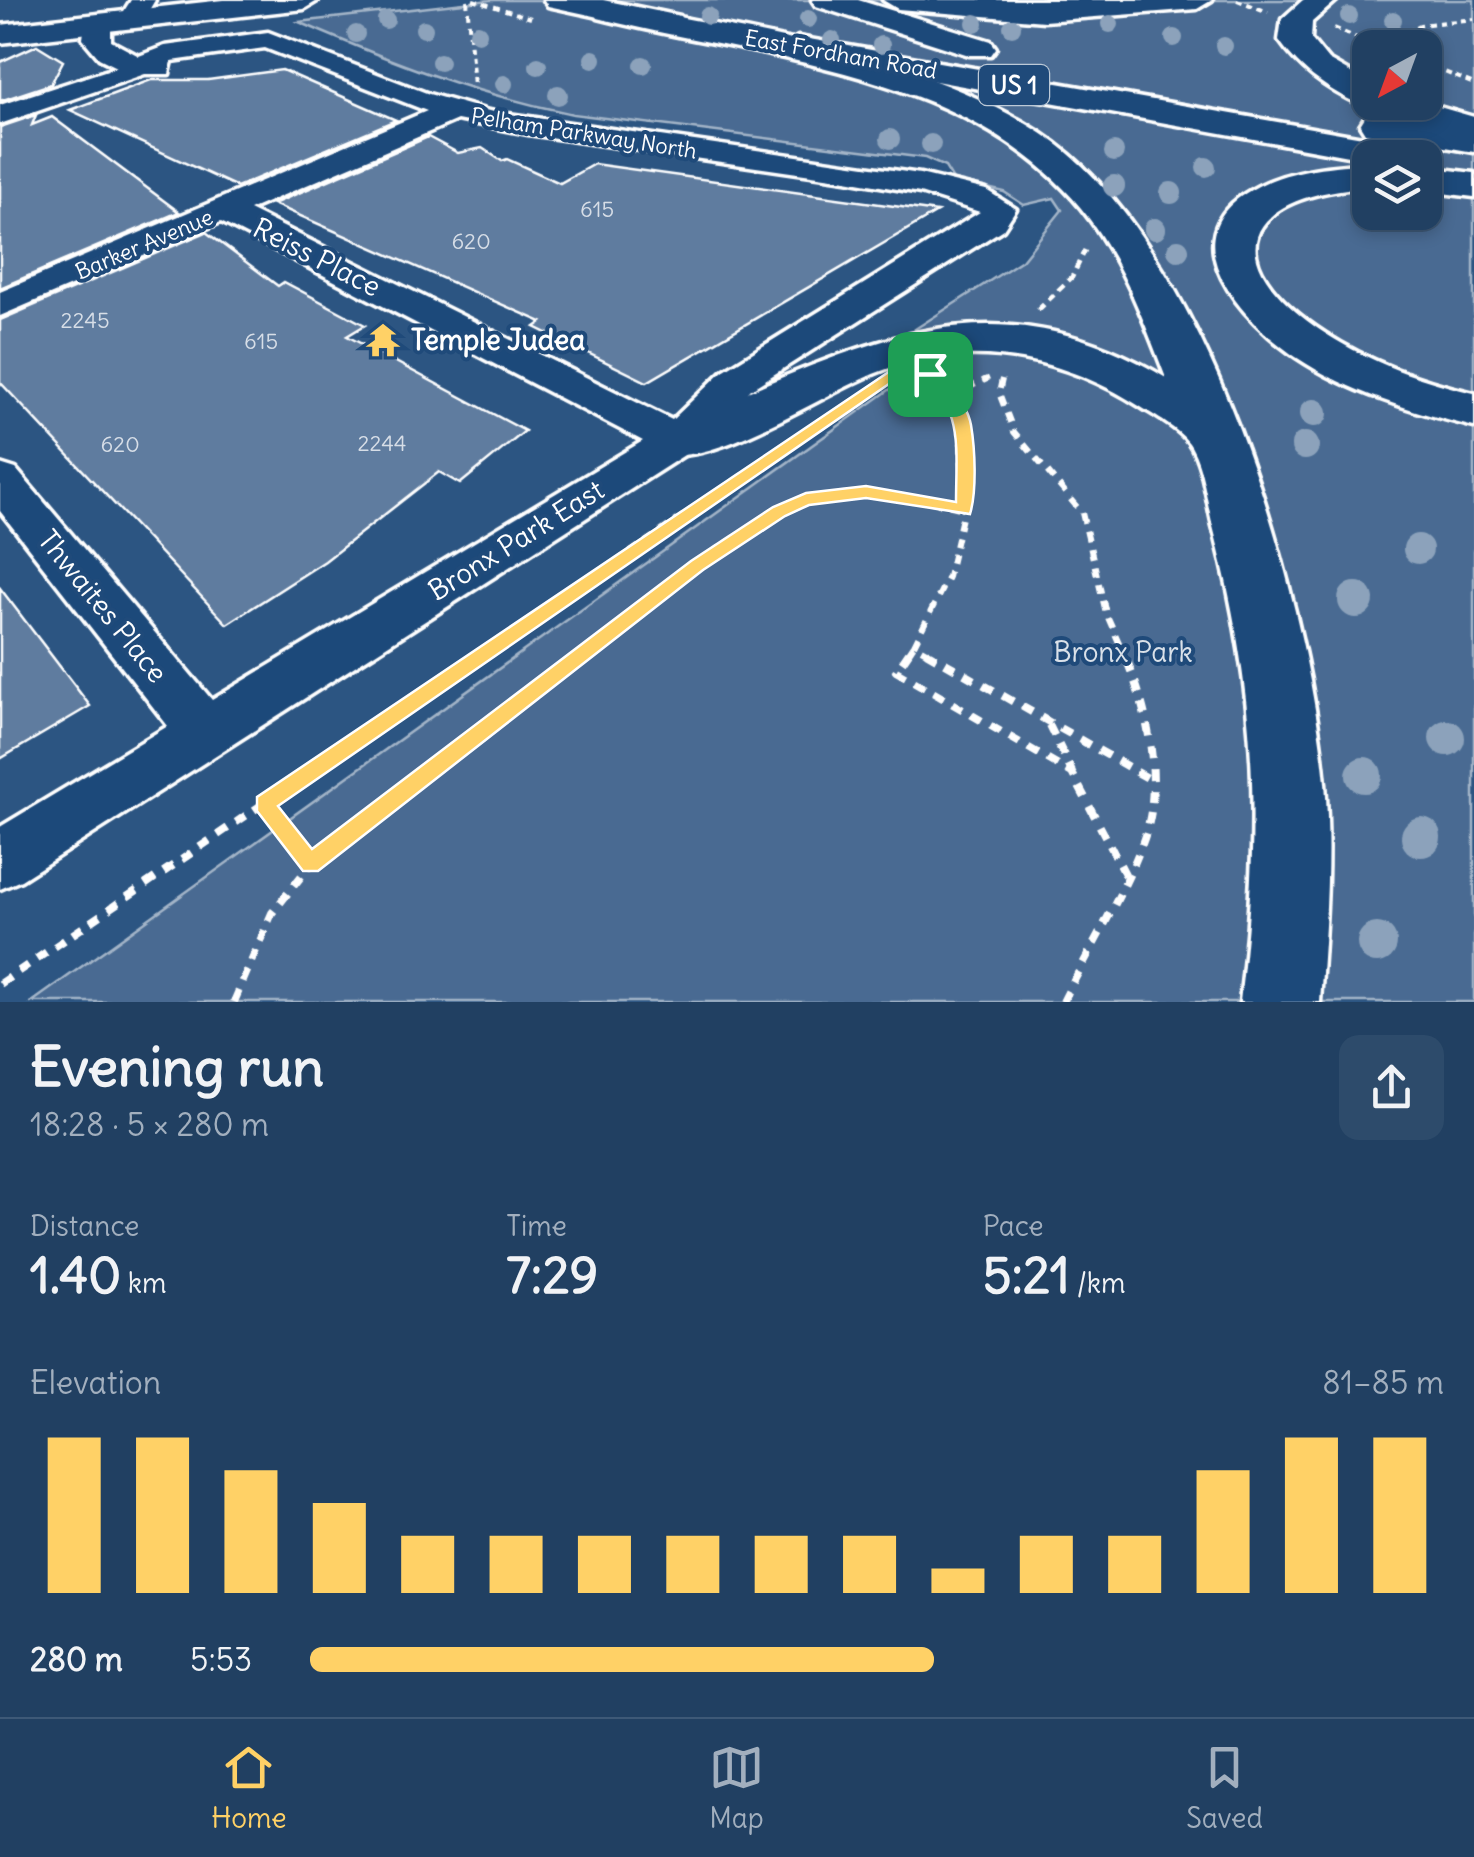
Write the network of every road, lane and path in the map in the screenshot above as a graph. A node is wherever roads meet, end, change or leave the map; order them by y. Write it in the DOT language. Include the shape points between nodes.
graph roads {
  1 [pos="304,0"];
  2 [pos="467,0"];
  3 [pos="559,0"];
  4 [pos="827,0"];
  5 [pos="898,0"];
  6 [pos="1197,0"];
  7 [pos="1322,0"];
  8 [pos="137,10"];
  9 [pos="609,12"];
  10 [pos="1474,19"];
  11 [pos="98,23"];
  12 [pos="1411,30"];
  13 [pos="0,34"];
  14 [pos="141,66"];
  15 [pos="1442,71"];
  16 [pos="1474,84"];
  17 [pos="1352,88"];
  18 [pos="452,111"];
  19 [pos="0,116"];
  20 [pos="1442,119"];
  21 [pos="1474,128"];
  22 [pos="1474,141"];
  23 [pos="1352,145"];
  24 [pos="1442,161"];
  25 [pos="1474,167"];
  26 [pos="1352,176"];
  27 [pos="1442,181"];
  28 [pos="1474,185"];
  29 [pos="987,198"];
  30 [pos="223,210"];
  31 [pos="0,305"];
  32 [pos="922,368"];
  33 [pos="950,396"];
  34 [pos="1474,410"];
  35 [pos="1210,433"];
  36 [pos="798,437"];
  37 [pos="678,440"];
  38 [pos="0,480"];
  39 [pos="964,510"];
  40 [pos="914,645"];
  41 [pos="1048,722"];
  42 [pos="206,732"];
  43 [pos="1072,773"];
  44 [pos="1152,780"];
  45 [pos="264,804"];
  46 [pos="0,860"];
  47 [pos="310,864"];
  48 [pos="1126,877"];
  49 [pos="0,984"];
  50 [pos="234,1002"];
  51 [pos="1062,1002"];
  52 [pos="1280,1002"];
  1 -- 8 [label="main road"];
  2 -- 18 [label="path" via="474,93"];
  3 -- 9 [label="main road, East Fordham Road / US 1"];
  4 -- 22 [label="main road, East Fordham Road / US 1" via="1042,64"];
  5 -- 6 [label="main road" via="1044,12"];
  7 -- 17 [label="main road" via="1300,14 1295,40 1316,67"];
  8 -- 11 [label="main road"];
  9 -- 23 [label="main road, East Fordham Road / US 1"];
  9 -- 35 [label="main road" via="908,84 977,111 1038,148 1093,197 1120,237 1170,332"];
  10 -- 12 [label="path"];
  11 -- 13 [label="main road"];
  11 -- 14 [label="street, Pelham Parkway North" via="99,44"];
  14 -- 18 [label="street, Pelham Parkway North" via="226,67 299,52"];
  14 -- 19 [label="street"];
  15 -- 16 [label="path"];
  18 -- 29 [label="street, Pelham Parkway North"];
  18 -- 30 [label="street, Barker Avenue"];
  20 -- 21 [label="main road"];
  24 -- 25 [label="main road, East Fordham Road / US 1"];
  26 -- 34 [label="main road" via="1310,179 1264,196 1238,224 1236,265 1270,313 1312,346 1405,392"];
  27 -- 28 [label="main road"];
  29 -- 37 [label="street, Bronx Park East" via="1000,208 991,222 736,380"];
  30 -- 31 [label="street, Barker Avenue"];
  30 -- 37 [label="street, Reiss Place"];
  32 -- 33 [label="path"];
  33 -- 39 [label="path" via="964,423"];
  33 -- 44 [label="path" via="1007,368 999,392 1014,432 1082,512 1106,613 1138,685"];
  35 -- 37 [label="main road" via="1160,393 1100,362 1044,344 976,337 873,356"];
  35 -- 52 [label="main road" via="1264,618 1290,780"];
  36 -- 45 [label="path"];
  37 -- 42 [label="street, Bronx Park East"];
  38 -- 42 [label="street, Thwaites Place"];
  39 -- 40 [label="path" via="948,577"];
  39 -- 47 [label="path" via="866,492 806,499 779,512 697,565"];
  40 -- 41 [label="path"];
  40 -- 43 [label="path" via="896,671"];
  41 -- 43 [label="path"];
  41 -- 44 [label="path"];
  42 -- 46 [label="street, Bronx Park East"];
  43 -- 48 [label="path"];
  44 -- 48 [label="path" via="1151,811"];
  45 -- 47 [label="path"];
  45 -- 49 [label="path"];
  47 -- 50 [label="path" via="272,913"];
  48 -- 51 [label="path"];
}
